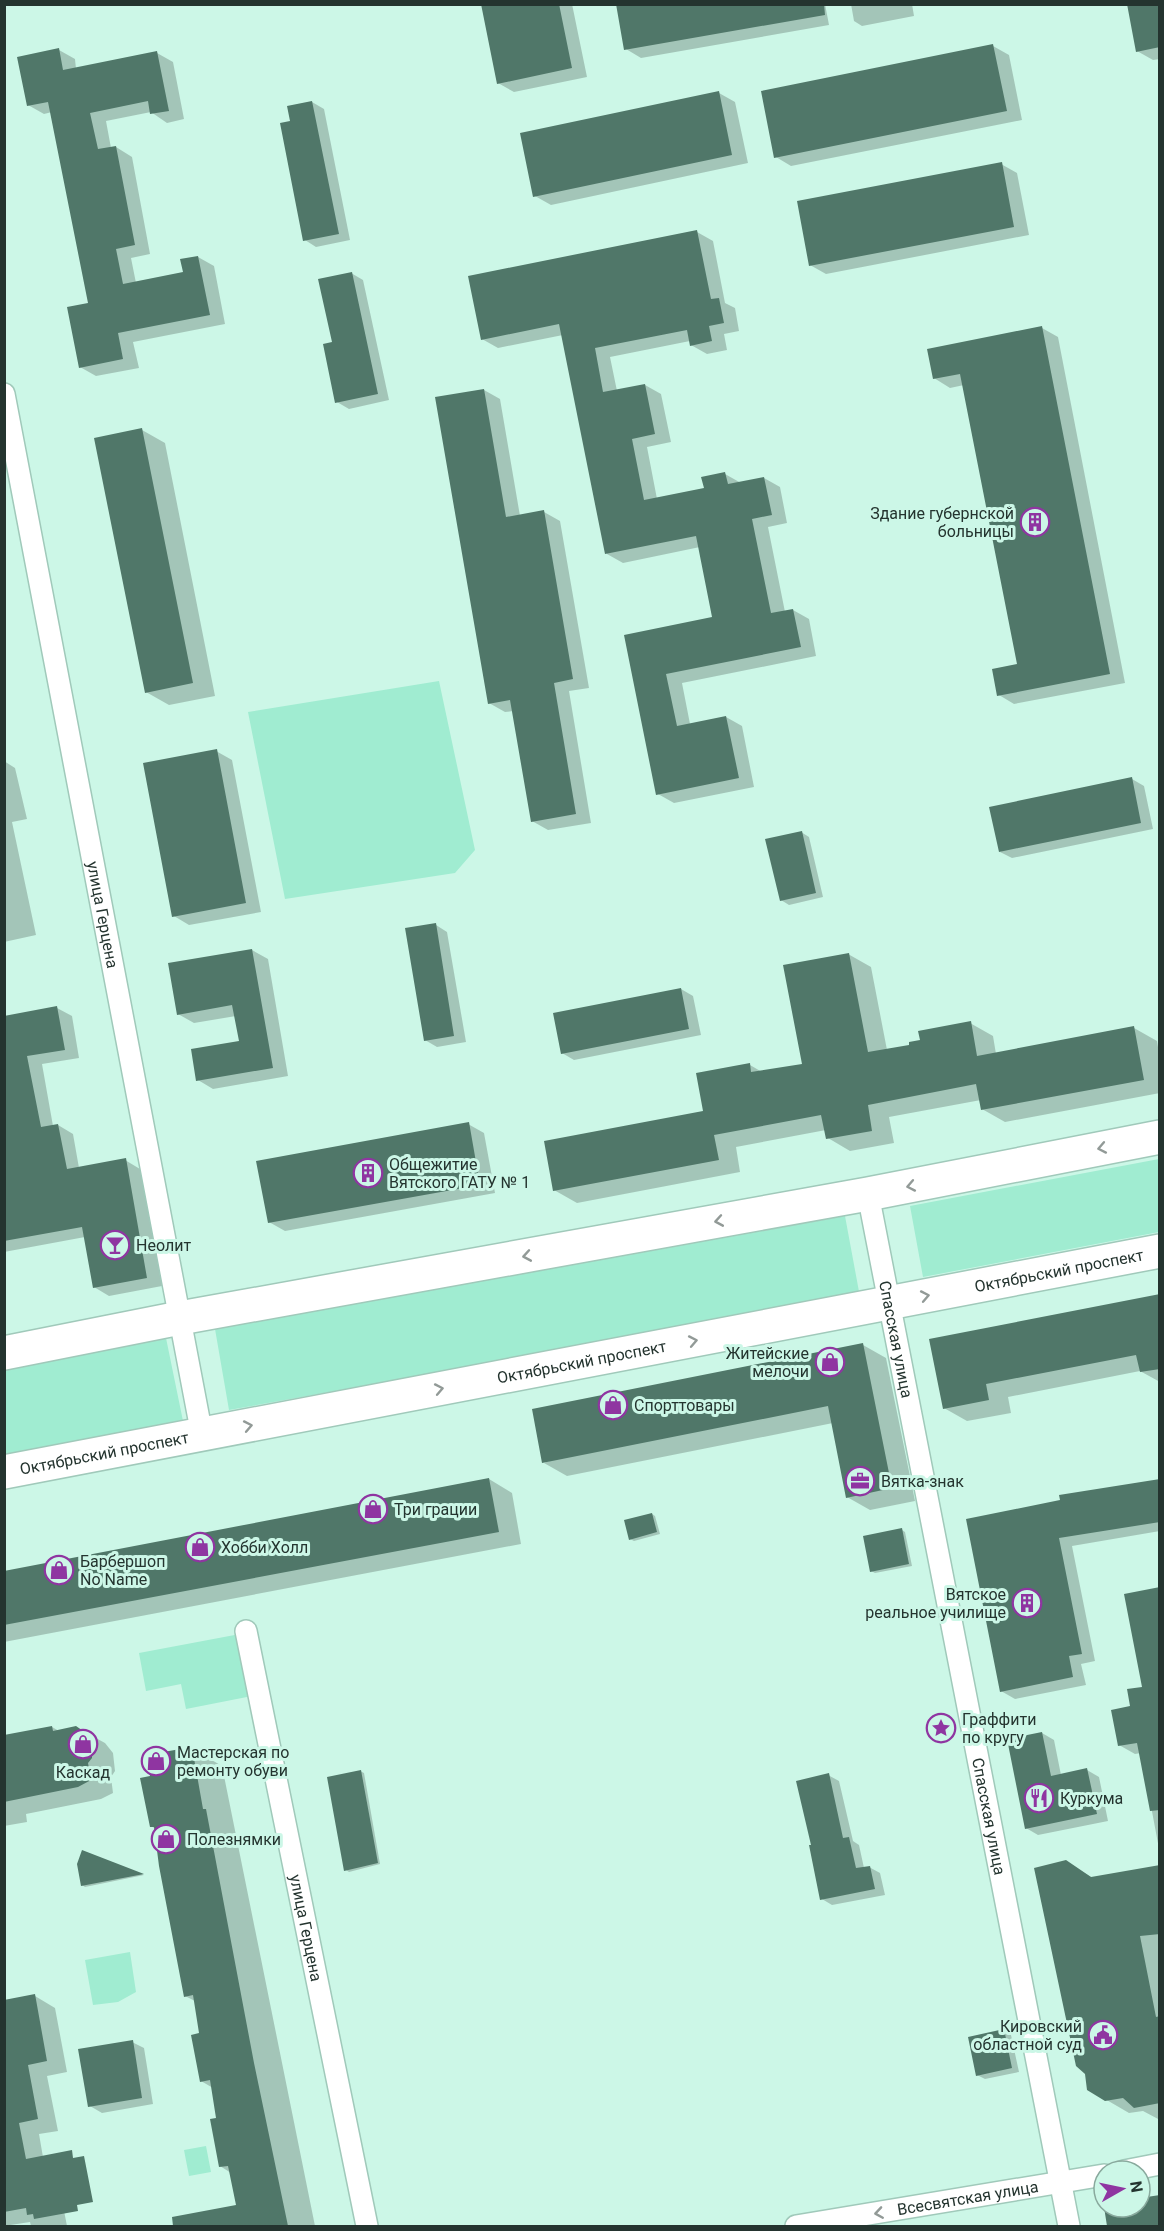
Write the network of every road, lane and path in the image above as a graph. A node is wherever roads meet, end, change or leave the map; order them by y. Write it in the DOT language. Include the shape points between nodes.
graph roads {
  1 [pos="4,394"];
  2 [pos="1160,1137"];
  3 [pos="868,1194"];
  4 [pos="1160,1251"];
  5 [pos="889,1303"];
  6 [pos="180,1318"];
  7 [pos="4,1353"];
  8 [pos="202,1435"];
  9 [pos="4,1472"];
  10 [pos="246,1630"];
  11 [pos="1092,2177"];
  12 [pos="1061,2182"];
  13 [pos="367,2226"];
  14 [pos="796,2226"];
  15 [pos="1069,2226"];
  1 -- 6 [label="street, улица Герцена"];
  2 -- 3 [label="main road, one-way"];
  3 -- 5 [label="street, Спасская улица"];
  3 -- 6 [label="main road, one-way"];
  5 -- 4 [label="main road, Октябрьский проспект, one-way"];
  8 -- 5 [label="main road, Октябрьский проспект, one-way"];
  5 -- 12 [label="street, Спасская улица"];
  6 -- 7 [label="main road"];
  6 -- 8 [label="street, улица Герцена"];
  8 -- 9 [label="main road, Октябрьский проспект"];
  10 -- 13 [label="street, улица Герцена"];
  11 -- 12 [label="street, Всесвятская улица"];
  12 -- 14 [label="street, Всесвятская улица, one-way"];
  12 -- 15 [label="street, Спасская улица"];
}
